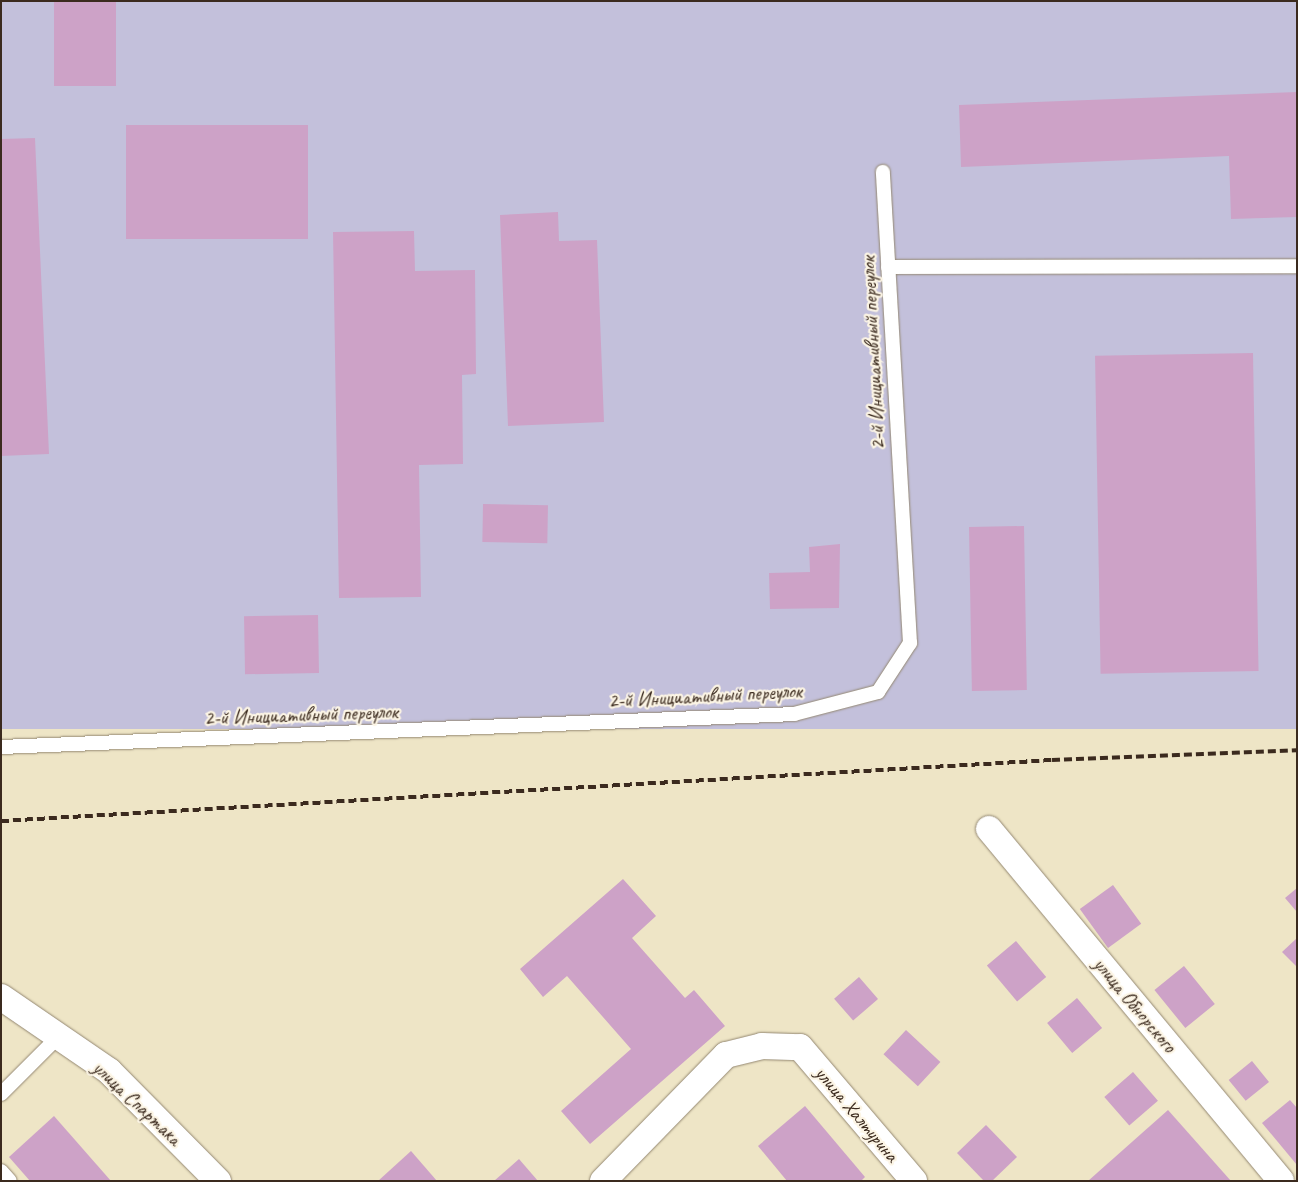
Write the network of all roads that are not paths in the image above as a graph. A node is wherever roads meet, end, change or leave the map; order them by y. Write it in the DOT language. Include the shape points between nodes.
graph roads {
  1 [pos="883,172"];
  2 [pos="1297,266"];
  3 [pos="888,267"];
  4 [pos="1,747"];
  5 [pos="989,829"];
  6 [pos="1,997"];
  7 [pos="59,1036"];
  8 [pos="1,1094"];
  9 [pos="1,1170"];
  10 [pos="10,1181"];
  11 [pos="218,1181"];
  12 [pos="603,1181"];
  13 [pos="914,1181"];
  14 [pos="1281,1181"];
  1 -- 3 [label="lane, 2-й Инициативный переулок"];
  2 -- 3 [label="lane"];
  3 -- 4 [label="lane, 2-й Инициативный переулок" via="910,643 878,692 794,714"];
  5 -- 14 [label="street, улица Обнорского"];
  6 -- 7 [label="street, улица Спартака"];
  7 -- 8 [label="lane"];
  7 -- 11 [label="street, улица Спартака" via="109,1071"];
  9 -- 10 [label="lane"];
  12 -- 13 [label="street, улица Халтурина" via="726,1055 762,1046 800,1047"];
}
